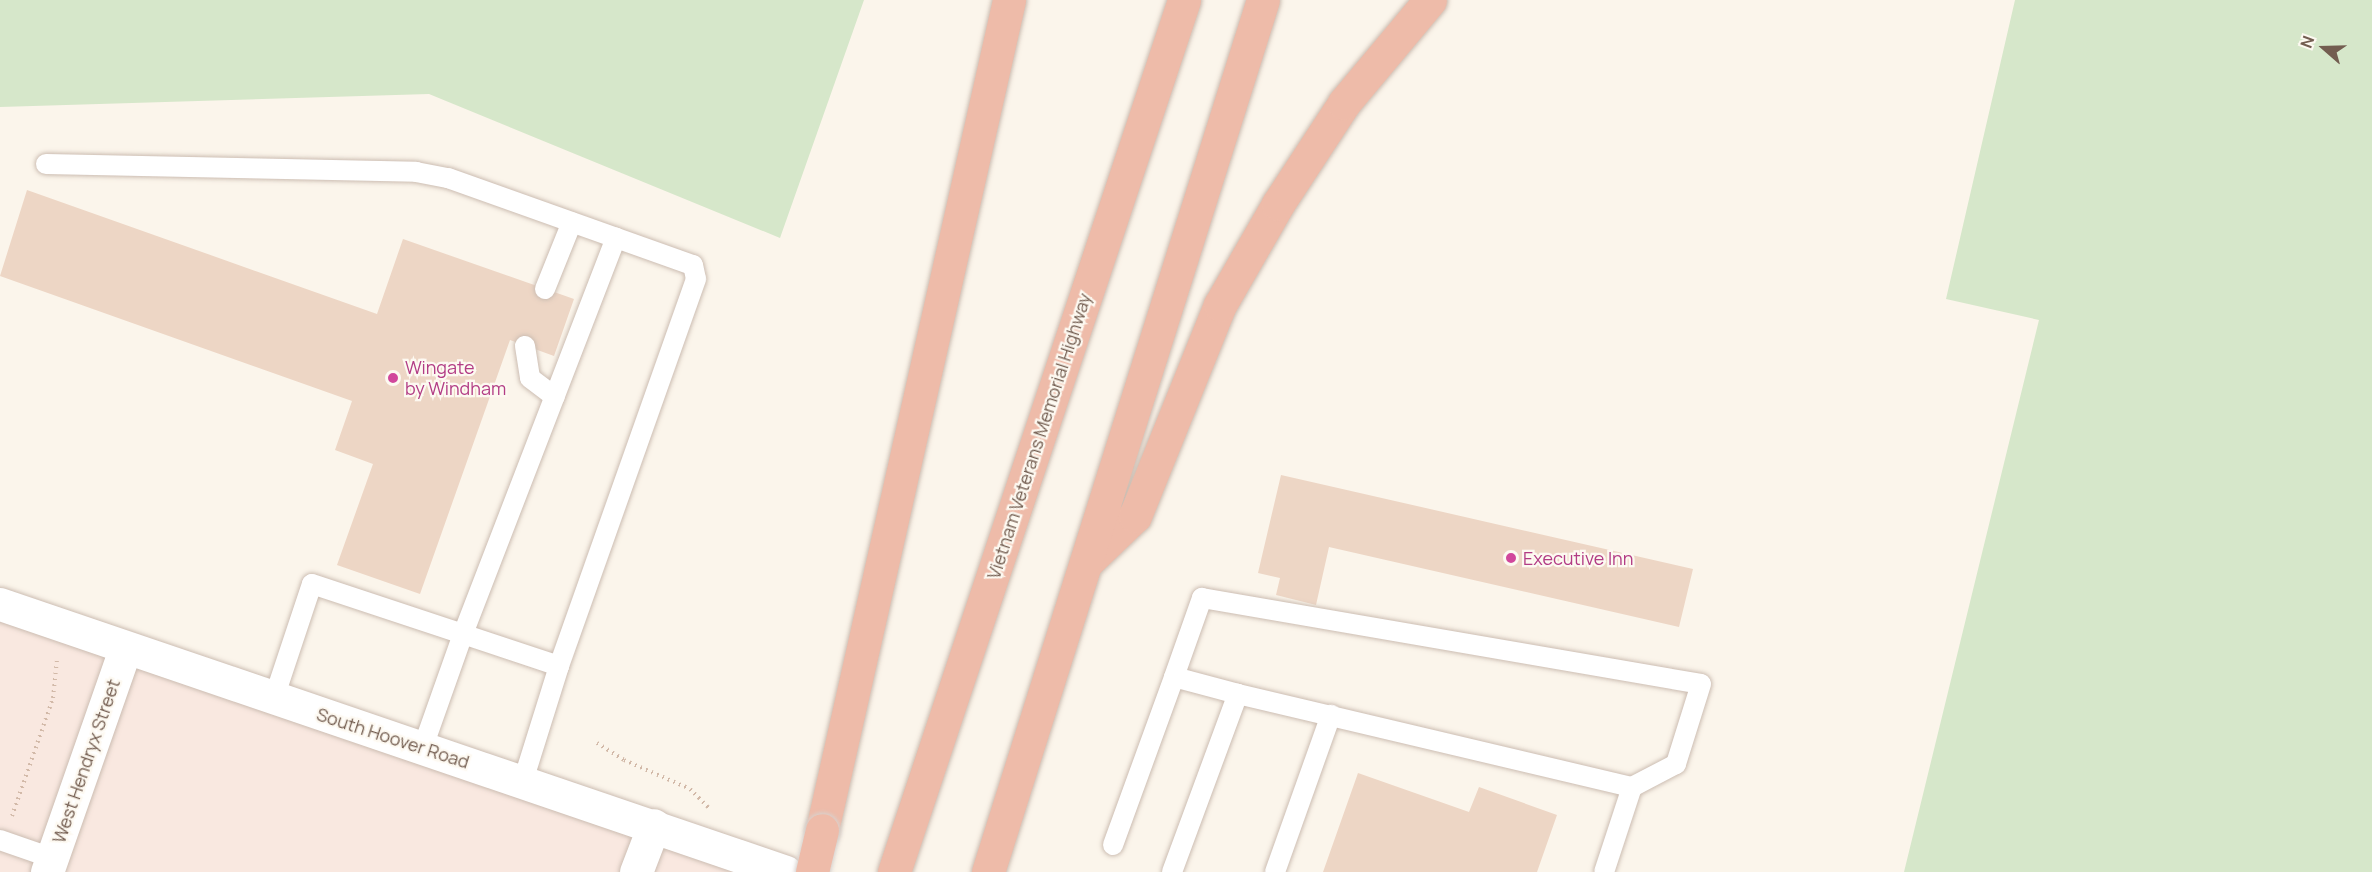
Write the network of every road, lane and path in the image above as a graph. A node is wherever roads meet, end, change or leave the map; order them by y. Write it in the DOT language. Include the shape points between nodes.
graph roads {
  1 [pos="1009,0"];
  2 [pos="1184,0"];
  3 [pos="1263,0"];
  4 [pos="1430,0"];
  5 [pos="46,164"];
  6 [pos="572,222"];
  7 [pos="616,238"];
  8 [pos="545,289"];
  9 [pos="525,346"];
  10 [pos="555,397"];
  11 [pos="1086,563"];
  12 [pos="0,604"];
  13 [pos="463,634"];
  14 [pos="125,649"];
  15 [pos="57,658"];
  16 [pos="560,666"];
  17 [pos="1174,677"];
  18 [pos="1238,694"];
  19 [pos="274,698"];
  20 [pos="1331,715"];
  21 [pos="423,747"];
  22 [pos="523,781"];
  23 [pos="1632,788"];
  24 [pos="654,825"];
  25 [pos="2,840"];
  26 [pos="1113,844"];
  27 [pos="897,862"];
  28 [pos="50,865"];
  29 [pos="636,872"];
  30 [pos="786,872"];
  31 [pos="812,872"];
  32 [pos="988,872"];
  33 [pos="1172,872"];
  34 [pos="1275,872"];
  35 [pos="1604,872"];
  1 -- 31 [label="highway, bridge"];
  2 -- 27 [label="highway, Vietnam Veterans Memorial Highway"];
  3 -- 11 [label="highway"];
  4 -- 11 [label="highway" via="1344,103 1278,204 1220,305 1135,516"];
  5 -- 6 [label="lane" via="416,172 448,178"];
  6 -- 7 [label="lane"];
  6 -- 8 [label="lane"];
  7 -- 10 [label="lane"];
  7 -- 16 [label="lane" via="693,265 696,279"];
  9 -- 10 [label="lane" via="530,378"];
  10 -- 13 [label="lane"];
  11 -- 32 [label="highway"];
  12 -- 14 [label="street, South Hoover Road"];
  13 -- 16 [label="lane"];
  13 -- 19 [label="lane" via="312,584"];
  13 -- 21 [label="lane"];
  14 -- 19 [label="street, South Hoover Road"];
  14 -- 28 [label="street, West Hendryx Street"];
  15 -- 25 [label="path" via="53,698"];
  16 -- 22 [label="lane"];
  17 -- 18 [label="lane"];
  17 -- 23 [label="lane" via="1202,598 1701,684 1676,764"];
  17 -- 26 [label="lane"];
  18 -- 20 [label="lane"];
  18 -- 33 [label="lane"];
  19 -- 21 [label="street, South Hoover Road"];
  20 -- 23 [label="lane"];
  20 -- 34 [label="lane"];
  21 -- 22 [label="street, South Hoover Road"];
  22 -- 24 [label="street, South Hoover Road"];
  23 -- 35 [label="lane"];
  24 -- 29 [label="street"];
  24 -- 30 [label="street, South Hoover Road"];
  25 -- 28 [label="lane"];
}
